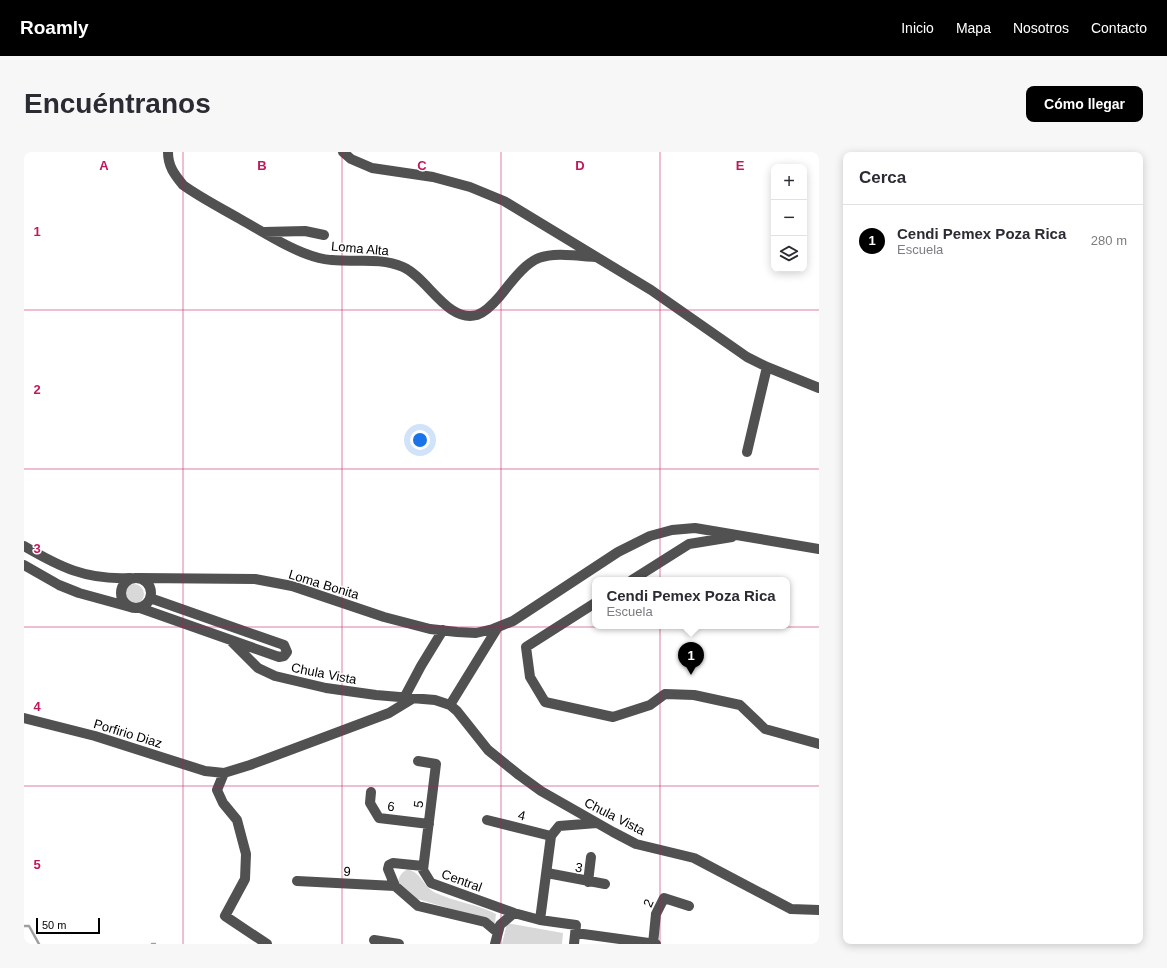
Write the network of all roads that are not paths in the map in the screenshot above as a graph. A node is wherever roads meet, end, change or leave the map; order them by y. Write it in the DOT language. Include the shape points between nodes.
graph roads {
  1 [pos="168,152"];
  2 [pos="343,152"];
  3 [pos="262,232"];
  4 [pos="324,236"];
  5 [pos="597,257"];
  6 [pos="767,367"];
  7 [pos="819,388"];
  8 [pos="747,452"];
  9 [pos="738,536"];
  10 [pos="24,546"];
  11 [pos="819,549"];
  12 [pos="24,565"];
  13 [pos="637,577"];
  14 [pos="134,578"];
  15 [pos="150,598"];
  16 [pos="592,605"];
  17 [pos="135,607"];
  18 [pos="498,627"];
  19 [pos="443,630"];
  20 [pos="230,640"];
  21 [pos="408,699"];
  22 [pos="450,704"];
  23 [pos="24,718"];
  24 [pos="819,744"];
  25 [pos="418,761"];
  26 [pos="224,773"];
  27 [pos="371,792"];
  28 [pos="487,820"];
  29 [pos="597,823"];
  30 [pos="429,824"];
  31 [pos="551,836"];
  32 [pos="591,857"];
  33 [pos="423,866"];
  34 [pos="548,874"];
  35 [pos="297,881"];
  36 [pos="588,882"];
  37 [pos="605,884"];
  38 [pos="395,886"];
  39 [pos="689,906"];
  40 [pos="514,912"];
  41 [pos="819,912"];
  42 [pos="540,920"];
  43 [pos="576,929"];
  44 [pos="497,932"];
  45 [pos="374,940"];
  46 [pos="267,944"];
  47 [pos="399,944"];
  48 [pos="495,944"];
  49 [pos="574,944"];
  50 [pos="654,944"];
  1 -- 3 [label="street, Loma Alta" via="168,162 183,185"];
  2 -- 5 [label="street, Loma Alta" via="351,159 372,168 433,177 470,186 504,201"];
  3 -- 4 [label="street" via="305,231"];
  3 -- 5 [label="street, Loma Alta" via="320,258 390,262 406,268 428,286 452,312 466,316 477,315 492,306 520,270 535,258 555,254"];
  5 -- 6 [label="street, Loma Alta" via="651,290 747,357"];
  6 -- 7 [label="street, Loma Alta"];
  6 -- 8 [label="street"];
  9 -- 11 [label="street, Loma Bonita"];
  9 -- 13 [label="street" via="689,544"];
  9 -- 18 [label="street, Loma Bonita" via="695,528 672,530 650,536 618,552 513,621"];
  10 -- 14 [label="street, Loma Bonita" via="75,572 108,579"];
  12 -- 17 [label="street" via="79,594"];
  14 -- 15 [label="street" via="148,584"];
  14 -- 17 [label="street" via="122,585 120,595 125,604"];
  14 -- 19 [label="street, Loma Bonita" via="256,579 292,586 384,617"];
  15 -- 17 [label="street" via="148,603"];
  15 -- 20 [label="street" via="284,645 287,652 279,657"];
  16 -- 24 [label="street" via="526,647 530,677 545,702 613,717 650,705 665,694 694,695 740,705 765,729"];
  17 -- 20 [label="street"];
  18 -- 19 [label="street, Loma Bonita" via="476,633"];
  18 -- 22 [label="street"];
  19 -- 21 [label="street" via="420,666"];
  20 -- 21 [label="street, Chula Vista" via="258,668 275,676 326,688"];
  21 -- 22 [label="street, Chula Vista" via="435,700"];
  21 -- 26 [label="street" via="389,713"];
  22 -- 29 [label="street, Chula Vista" via="488,750 541,791"];
  23 -- 26 [label="street, Porfirio Diaz" via="95,736 205,770"];
  25 -- 30 [label="street, 5" via="436,764"];
  26 -- 46 [label="street" via="217,790 236,820 246,854 245,879 225,916"];
  27 -- 30 [label="street, 6" via="370,803 379,818"];
  28 -- 31 [label="street, 4"];
  29 -- 31 [label="street" via="559,826"];
  29 -- 41 [label="street, Chula Vista" via="636,844 694,858 791,909"];
  30 -- 33 [label="street, 5"];
  31 -- 34 [label="street"];
  32 -- 36 [label="street"];
  33 -- 38 [label="street" via="393,863 389,865 388,869"];
  33 -- 40 [label="street, Central" via="431,883"];
  34 -- 36 [label="street, 3"];
  34 -- 42 [label="street"];
  35 -- 38 [label="street, 9"];
  36 -- 37 [label="street, 3"];
  38 -- 44 [label="street" via="418,906 485,922"];
  39 -- 50 [label="street, 2" via="664,898 656,914"];
  40 -- 42 [label="street, Central"];
  40 -- 44 [label="street" via="506,918"];
  42 -- 43 [label="street, Central"];
  43 -- 49 [label="street"];
  43 -- 50 [label="street, Central"];
  44 -- 48 [label="street"];
  45 -- 47 [label="street"];
}
